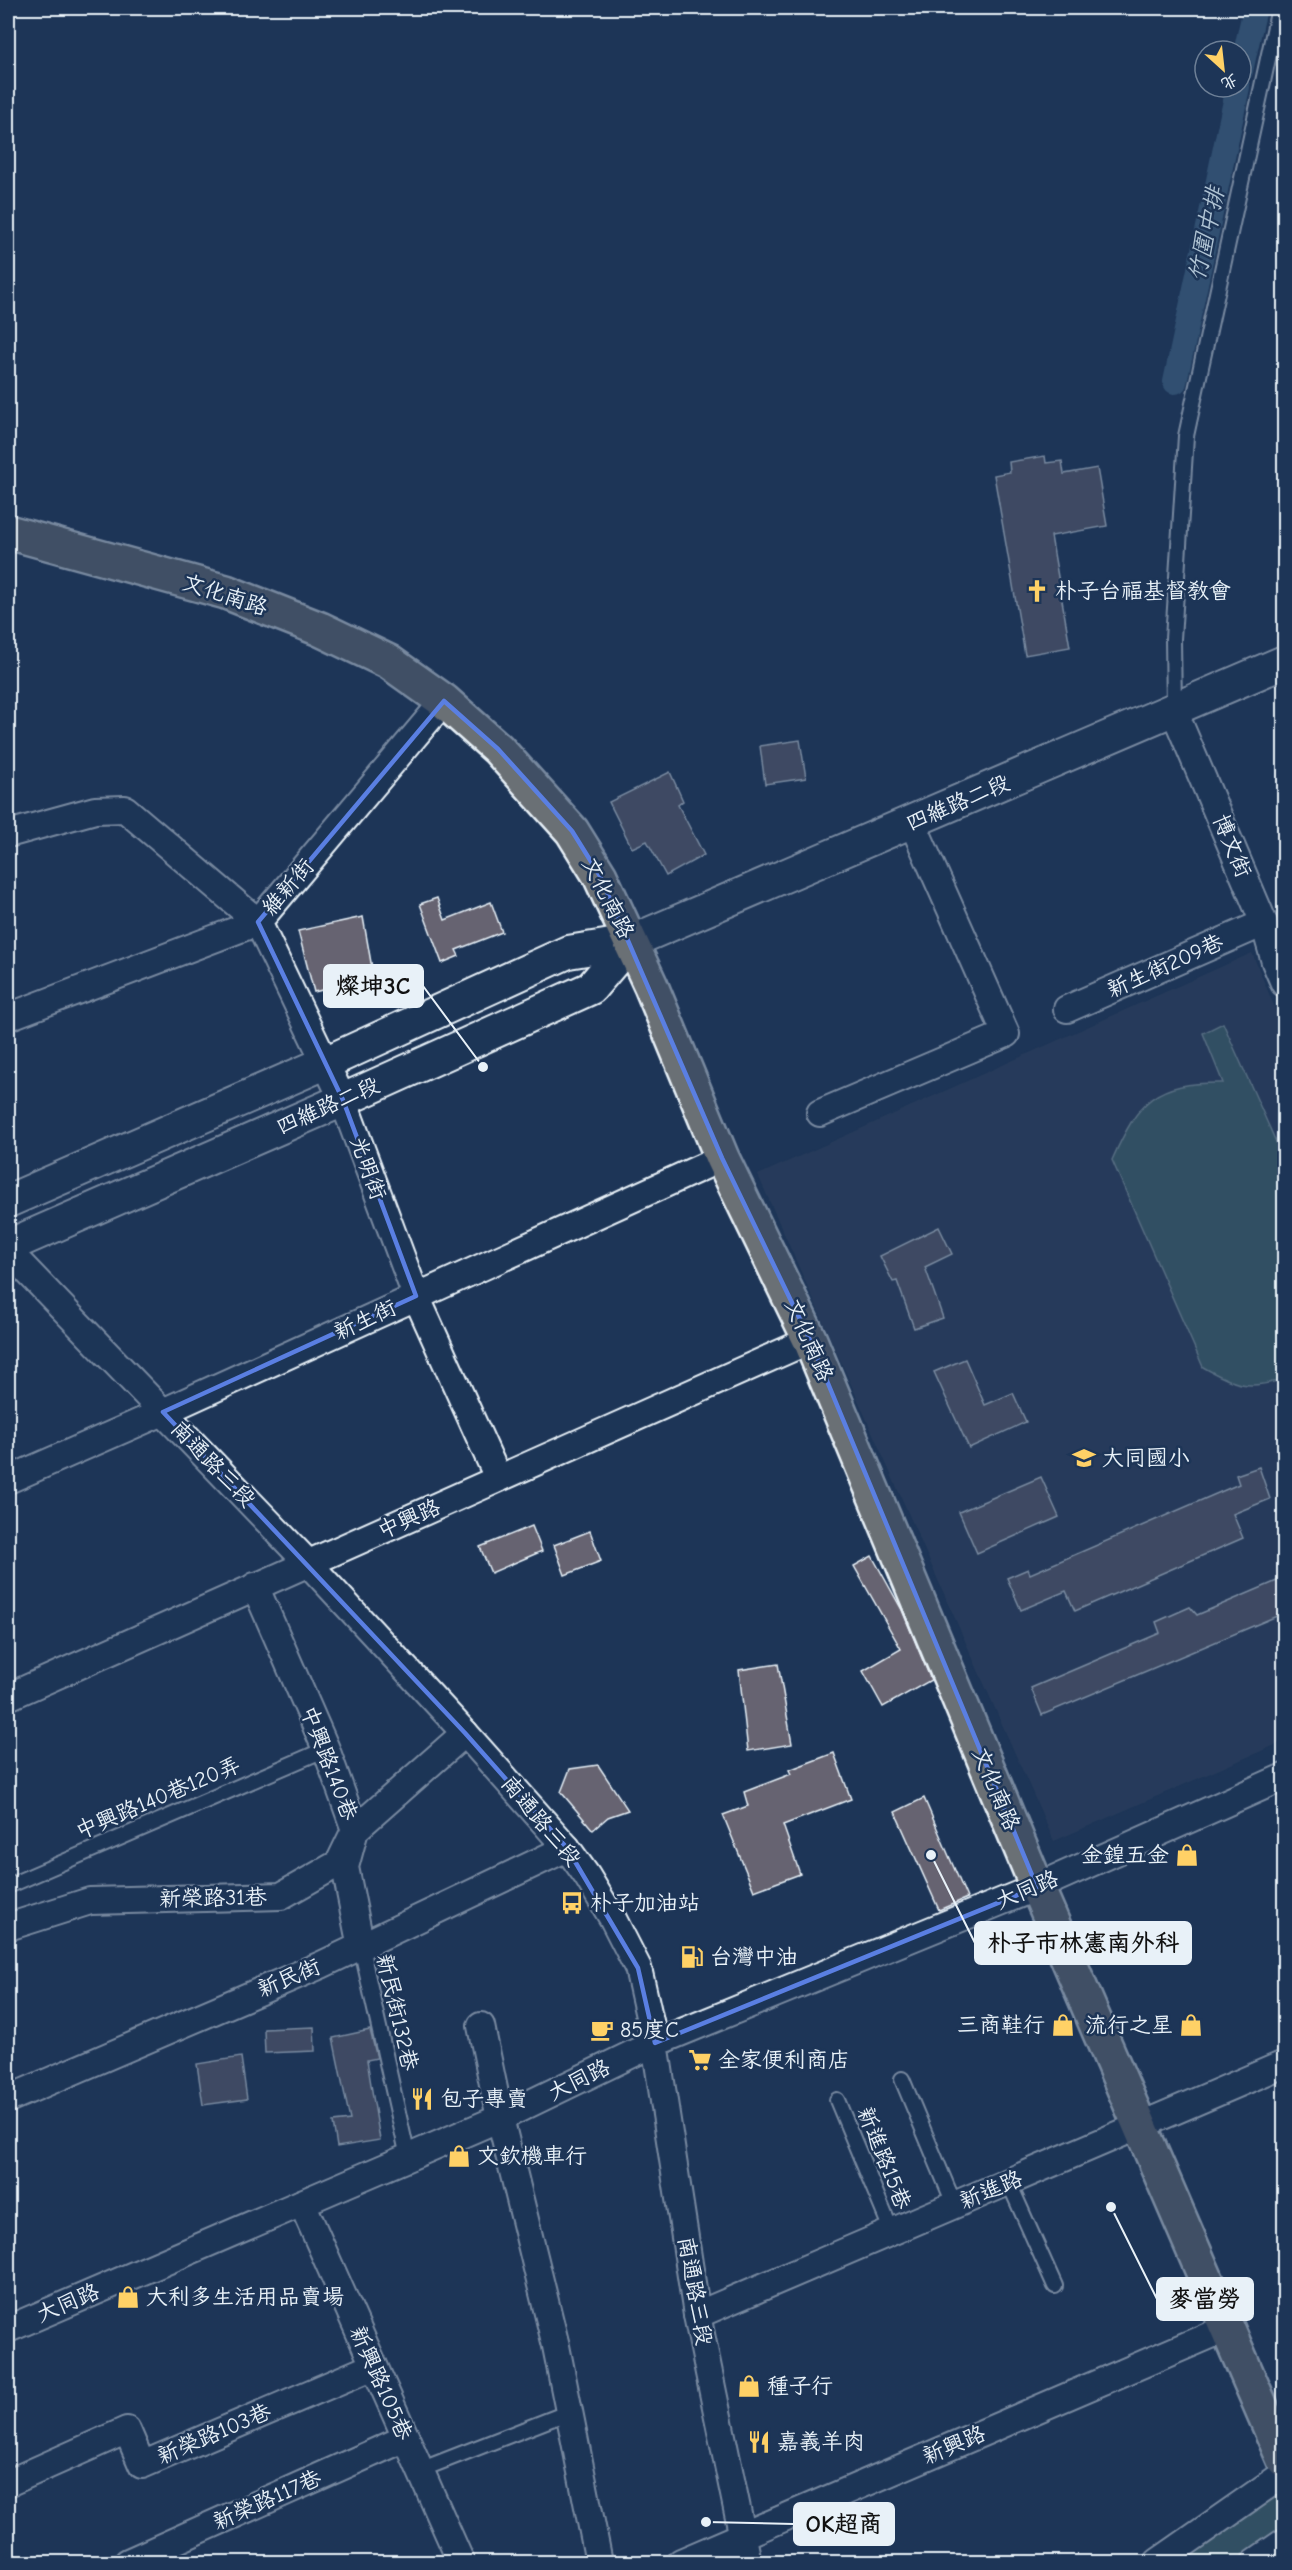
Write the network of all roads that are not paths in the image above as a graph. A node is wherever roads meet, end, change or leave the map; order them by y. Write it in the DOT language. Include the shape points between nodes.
graph roads {
  1 [pos="1279,8"];
  2 [pos="8,532"];
  3 [pos="1284,663"];
  4 [pos="444,701"];
  5 [pos="1174,711"];
  6 [pos="912,822"];
  7 [pos="8,834"];
  8 [pos="258,922"];
  9 [pos="1264,923"];
  10 [pos="630,942"];
  11 [pos="1281,968"];
  12 [pos="1067,1009"];
  13 [pos="8,1017"];
  14 [pos="325,1063"];
  15 [pos="343,1100"];
  16 [pos="820,1113"];
  17 [pos="722,1158"];
  18 [pos="8,1201"];
  19 [pos="8,1246"];
  20 [pos="8,1251"];
  21 [pos="416,1296"];
  22 [pos="810,1340"];
  23 [pos="163,1412"];
  24 [pos="498,1478"];
  25 [pos="8,1480"];
  26 [pos="309,1564"];
  27 [pos="255,1586"];
  28 [pos="8,1697"];
  29 [pos="465,1732"];
  30 [pos="326,1749"];
  31 [pos="1284,1777"];
  32 [pos="355,1830"];
  33 [pos="567,1848"];
  34 [pos="8,1886"];
  35 [pos="1037,1887"];
  36 [pos="9,1924"];
  37 [pos="361,1947"];
  38 [pos="481,2026"];
  39 [pos="655,2043"];
  40 [pos="1284,2064"];
  41 [pos="902,2079"];
  42 [pos="8,2099"];
  43 [pos="837,2100"];
  44 [pos="500,2118"];
  45 [pos="1141,2127"];
  46 [pos="408,2157"];
  47 [pos="1009,2183"];
  48 [pos="302,2203"];
  49 [pos="955,2206"];
  50 [pos="892,2232"];
  51 [pos="1055,2286"];
  52 [pos="697,2315"];
  53 [pos="1227,2328"];
  54 [pos="8,2329"];
  55 [pos="374,2366"];
  56 [pos="570,2412"];
  57 [pos="406,2438"];
  58 [pos="1284,2460"];
  59 [pos="420,2470"];
  60 [pos="1284,2474"];
  61 [pos="8,2483"];
  62 [pos="742,2536"];
  63 [pos="1284,2542"];
  64 [pos="128,2562"];
  65 [pos="460,2562"];
  66 [pos="599,2562"];
  67 [pos="681,2562"];
  68 [pos="748,2562"];
  69 [pos="1158,2562"];
  70 [pos="1256,2562"];
  1 -- 5 [label="lane" via="1186,436 1173,639"];
  2 -- 4 [label="main road, 文化南路" via="226,592 320,629 389,662"];
  3 -- 5 [label="street, 四維路二段"];
  4 -- 8 [label="street, 維新街"];
  4 -- 10 [label="main road, 文化南路" via="498,749 572,831 600,876"];
  5 -- 6 [label="street, 四維路二段"];
  5 -- 9 [label="street, 博文街"];
  6 -- 10 [label="street, 四維路二段"];
  6 -- 16 [label="street" via="1006,1034"];
  7 -- 8 [label="street, 光明街" via="94,810 125,809"];
  8 -- 13 [label="street, 維新街"];
  8 -- 14 [label="street, 光明街"];
  9 -- 11 [label="street, 博文街"];
  9 -- 12 [label="street, 新生街209巷"];
  10 -- 14 [label="street, 四維路二段" via="568,952"];
  10 -- 15 [label="street, 四維路二段" via="591,988"];
  10 -- 17 [label="main road, 文化南路"];
  14 -- 15 [label="street, 光明街"];
  14 -- 18 [label="street, 四維路二段"];
  15 -- 19 [label="street, 四維路二段"];
  15 -- 21 [label="street, 光明街"];
  17 -- 21 [label="street, 新生街"];
  17 -- 22 [label="main road, 文化南路"];
  20 -- 23 [label="street, 南通路三段"];
  21 -- 23 [label="street, 新生街"];
  21 -- 24 [label="street, 光明街"];
  22 -- 24 [label="street, 中興路"];
  22 -- 35 [label="main road, 文化南路"];
  23 -- 25 [label="street, 新生街"];
  23 -- 26 [label="street, 南通路三段"];
  24 -- 26 [label="street, 中興路"];
  26 -- 27 [label="street, 中興路"];
  26 -- 29 [label="street, 南通路三段"];
  27 -- 28 [label="street, 中興路"];
  27 -- 30 [label="street, 中興路140巷"];
  29 -- 32 [label="street, 新榮路31巷"];
  29 -- 33 [label="street, 南通路三段"];
  30 -- 32 [label="street, 中興路140巷"];
  30 -- 34 [label="lane, 中興路140巷120弄"];
  31 -- 35 [label="street, 大同路"];
  32 -- 36 [label="street, 新榮路31巷" via="339,1863 281,1896 90,1901"];
  32 -- 37 [label="street, 中興路140巷" via="345,1867"];
  33 -- 37 [label="street, 新民街"];
  33 -- 39 [label="street, 南通路三段" via="638,1968"];
  35 -- 39 [label="street, 大同路"];
  35 -- 45 [label="main road, 文化南路"];
  37 -- 42 [label="street, 新民街"];
  37 -- 46 [label="lane, 新民街132巷"];
  38 -- 44 [label="street"];
  39 -- 44 [label="street, 大同路"];
  39 -- 52 [label="street, 南通路三段"];
  40 -- 45 [label="street, 新進路"];
  41 -- 49 [label="lane"];
  43 -- 50 [label="lane, 新進路15巷"];
  44 -- 46 [label="street, 大同路"];
  44 -- 56 [label="street"];
  45 -- 47 [label="street, 新進路"];
  45 -- 53 [label="main road, 文化南路"];
  46 -- 48 [label="street, 大同路"];
  47 -- 49 [label="street, 新進路"];
  47 -- 51 [label="lane"];
  48 -- 54 [label="street, 大同路"];
  48 -- 55 [label="street, 新興路105巷"];
  49 -- 50 [label="street, 新進路"];
  50 -- 52 [label="street, 新進路"];
  52 -- 62 [label="street, 南通路三段"];
  53 -- 58 [label="main road, 文化南路"];
  53 -- 62 [label="street, 新興路"];
  55 -- 57 [label="street, 新興路105巷"];
  55 -- 61 [label="street, 新榮路103巷" via="142,2465 127,2430"];
  56 -- 59 [label="lane"];
  56 -- 66 [label="street"];
  57 -- 59 [label="street, 新興路105巷"];
  57 -- 64 [label="street, 新榮路117巷"];
  59 -- 65 [label="street, 新興路105巷"];
  60 -- 69 [label="street"];
  62 -- 67 [label="street, 新興路"];
  62 -- 68 [label="street, 南通路三段"];
  63 -- 70 [label="street"];
}
